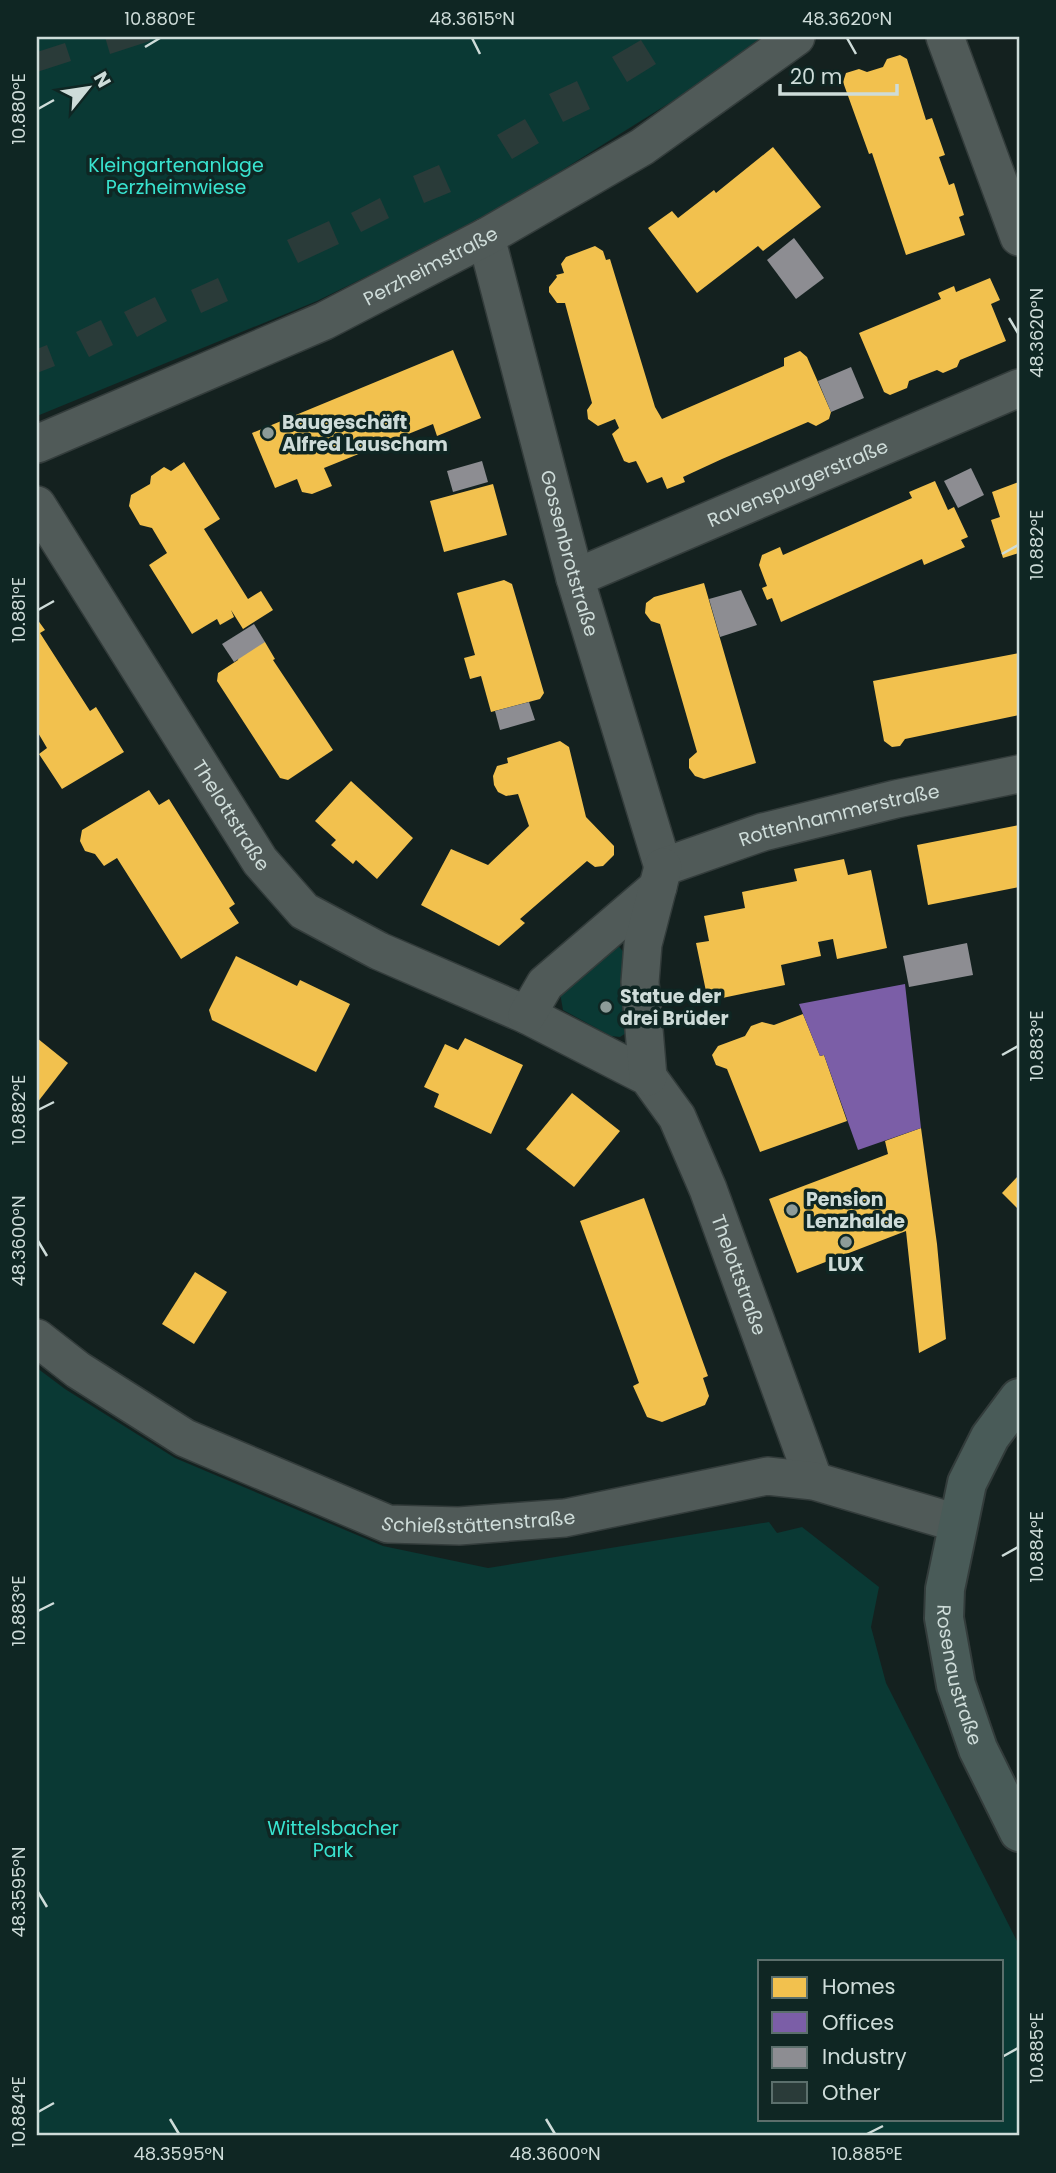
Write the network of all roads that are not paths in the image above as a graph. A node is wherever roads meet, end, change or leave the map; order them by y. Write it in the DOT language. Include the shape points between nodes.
graph roads {
  1 [pos="796,37"];
  2 [pos="945,37"];
  3 [pos="486,237"];
  4 [pos="1019,237"];
  5 [pos="1019,388"];
  6 [pos="37,444"];
  7 [pos="37,505"];
  8 [pos="575,578"];
  9 [pos="1019,774"];
  10 [pos="661,877"];
  11 [pos="527,1015"];
  12 [pos="648,1077"];
  13 [pos="37,1338"];
  14 [pos="1019,1398"];
  15 [pos="814,1481"];
  16 [pos="957,1523"];
  17 [pos="1019,1832"];
  1 -- 3 [label="street, Perzheimstraße" via="642,147"];
  2 -- 4 [label="street"];
  3 -- 6 [label="street, Perzheimstraße" via="324,321"];
  3 -- 8 [label="street, Gossenbrotstraße"];
  5 -- 8 [label="street, Ravenspurgerstraße"];
  7 -- 11 [label="street, Thelottstraße" via="260,862 304,911 379,951"];
  8 -- 10 [label="street, Gossenbrotstraße"];
  9 -- 10 [label="street, Rottenhammerstraße" via="763,832"];
  10 -- 11 [label="street" via="545,984"];
  10 -- 12 [label="street" via="643,944 640,982"];
  11 -- 12 [label="street, Thelottstraße"];
  12 -- 15 [label="street, Thelottstraße" via="677,1117 708,1189"];
  13 -- 15 [label="street, Schießstättenstraße" via="78,1370 185,1437 388,1524 459,1526 565,1518 767,1476"];
  14 -- 16 [label="main road, Rosenaustraße" via="990,1437 967,1483"];
  15 -- 16 [label="street, Schießstättenstraße"];
  16 -- 17 [label="main road, Rosenaustraße" via="944,1618 956,1685 978,1749"];
}
